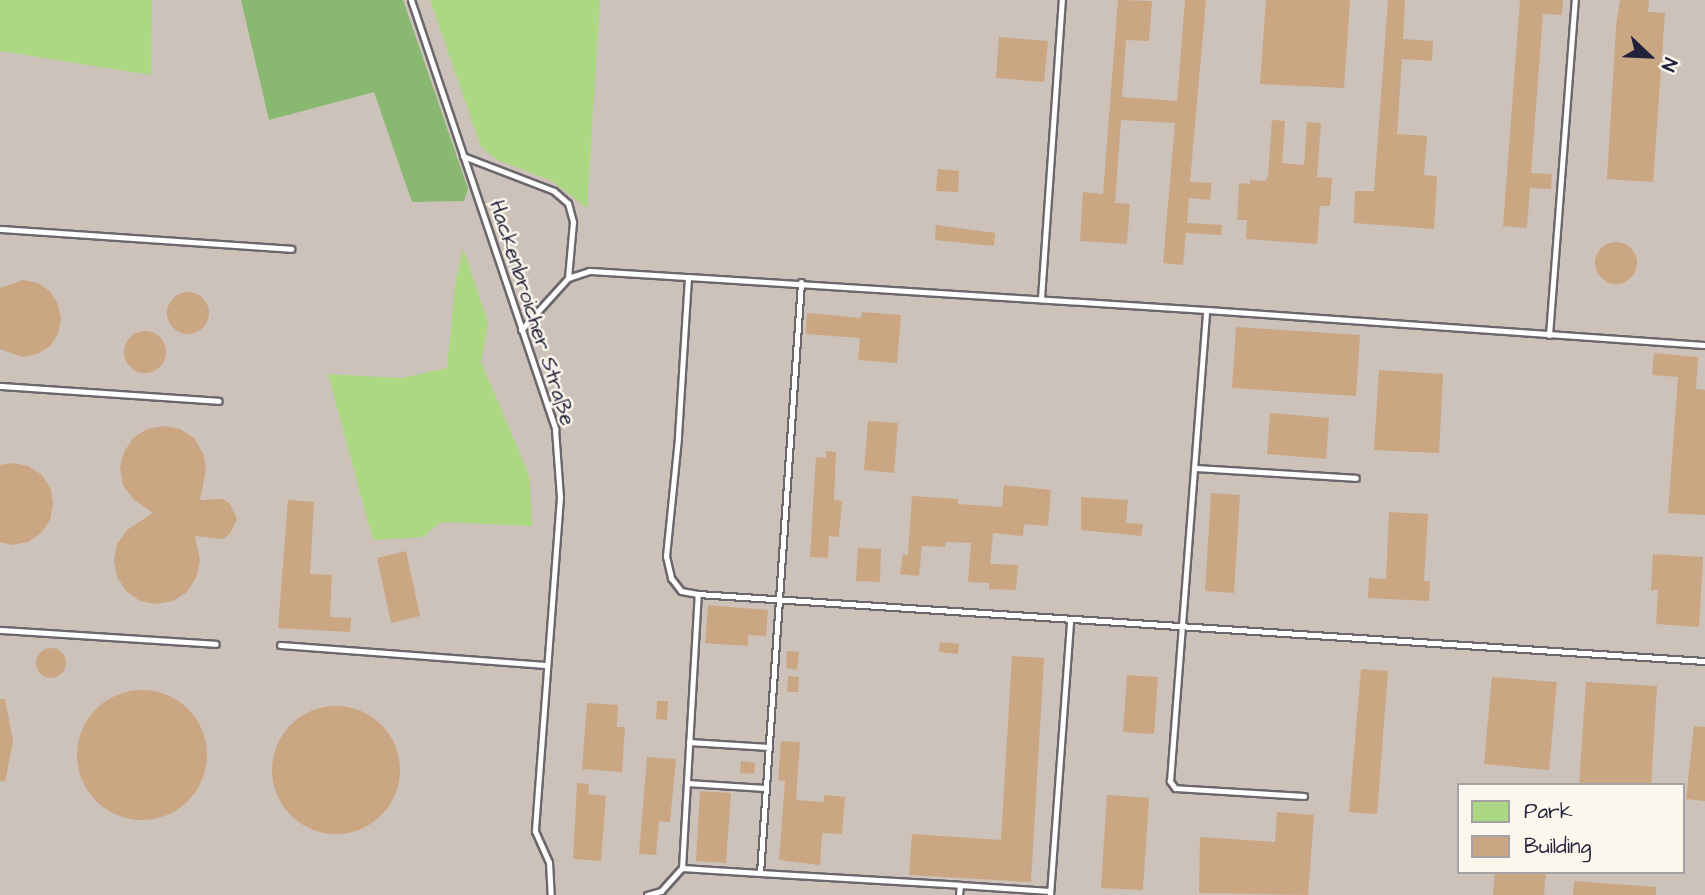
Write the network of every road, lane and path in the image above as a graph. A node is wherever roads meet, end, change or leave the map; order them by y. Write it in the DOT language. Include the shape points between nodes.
graph roads {
  1 [pos="411,0"];
  2 [pos="1062,0"];
  3 [pos="1574,0"];
  4 [pos="463,156"];
  5 [pos="0,229"];
  6 [pos="291,249"];
  7 [pos="688,277"];
  8 [pos="568,278"];
  9 [pos="801,282"];
  10 [pos="1041,298"];
  11 [pos="1206,310"];
  12 [pos="521,330"];
  13 [pos="1549,334"];
  14 [pos="1705,345"];
  15 [pos="0,386"];
  16 [pos="218,401"];
  17 [pos="1194,468"];
  18 [pos="1356,478"];
  19 [pos="698,594"];
  20 [pos="780,600"];
  21 [pos="1070,620"];
  22 [pos="1181,626"];
  23 [pos="0,630"];
  24 [pos="216,644"];
  25 [pos="280,645"];
  26 [pos="1705,661"];
  27 [pos="546,665"];
  28 [pos="689,742"];
  29 [pos="769,747"];
  30 [pos="687,783"];
  31 [pos="765,788"];
  32 [pos="1304,796"];
  33 [pos="682,868"];
  34 [pos="760,873"];
  35 [pos="960,885"];
  36 [pos="1050,893"];
  37 [pos="551,895"];
  38 [pos="647,895"];
  39 [pos="959,895"];
  1 -- 4 [label="lane, Hackenbroicher Straße"];
  2 -- 10 [label="lane"];
  3 -- 13 [label="lane"];
  4 -- 8 [label="lane" via="554,191 568,203 573,222"];
  4 -- 12 [label="lane, Hackenbroicher Straße"];
  5 -- 6 [label="lane"];
  7 -- 8 [label="lane" via="589,271"];
  7 -- 9 [label="lane"];
  7 -- 19 [label="lane" via="666,556 671,578 681,591"];
  8 -- 12 [label="lane"];
  9 -- 10 [label="lane"];
  9 -- 20 [label="lane"];
  10 -- 11 [label="lane"];
  11 -- 13 [label="lane"];
  11 -- 17 [label="lane"];
  12 -- 27 [label="lane, Hackenbroicher Straße" via="547,400 560,458 561,497"];
  13 -- 14 [label="lane"];
  15 -- 16 [label="lane"];
  17 -- 18 [label="lane"];
  17 -- 22 [label="lane"];
  19 -- 20 [label="lane"];
  19 -- 28 [label="lane"];
  20 -- 21 [label="lane"];
  20 -- 29 [label="lane"];
  21 -- 22 [label="lane"];
  21 -- 36 [label="lane"];
  22 -- 26 [label="lane"];
  22 -- 32 [label="lane" via="1170,781 1175,789"];
  23 -- 24 [label="lane"];
  25 -- 27 [label="lane"];
  27 -- 37 [label="lane, Hackenbroicher Straße" via="535,831 549,862"];
  28 -- 29 [label="lane"];
  28 -- 30 [label="lane"];
  29 -- 31 [label="lane"];
  30 -- 31 [label="lane"];
  30 -- 33 [label="lane"];
  31 -- 34 [label="lane"];
  33 -- 34 [label="lane"];
  33 -- 38 [label="lane" via="661,891"];
  34 -- 35 [label="lane"];
  35 -- 36 [label="lane"];
  35 -- 39 [label="lane"];
}
